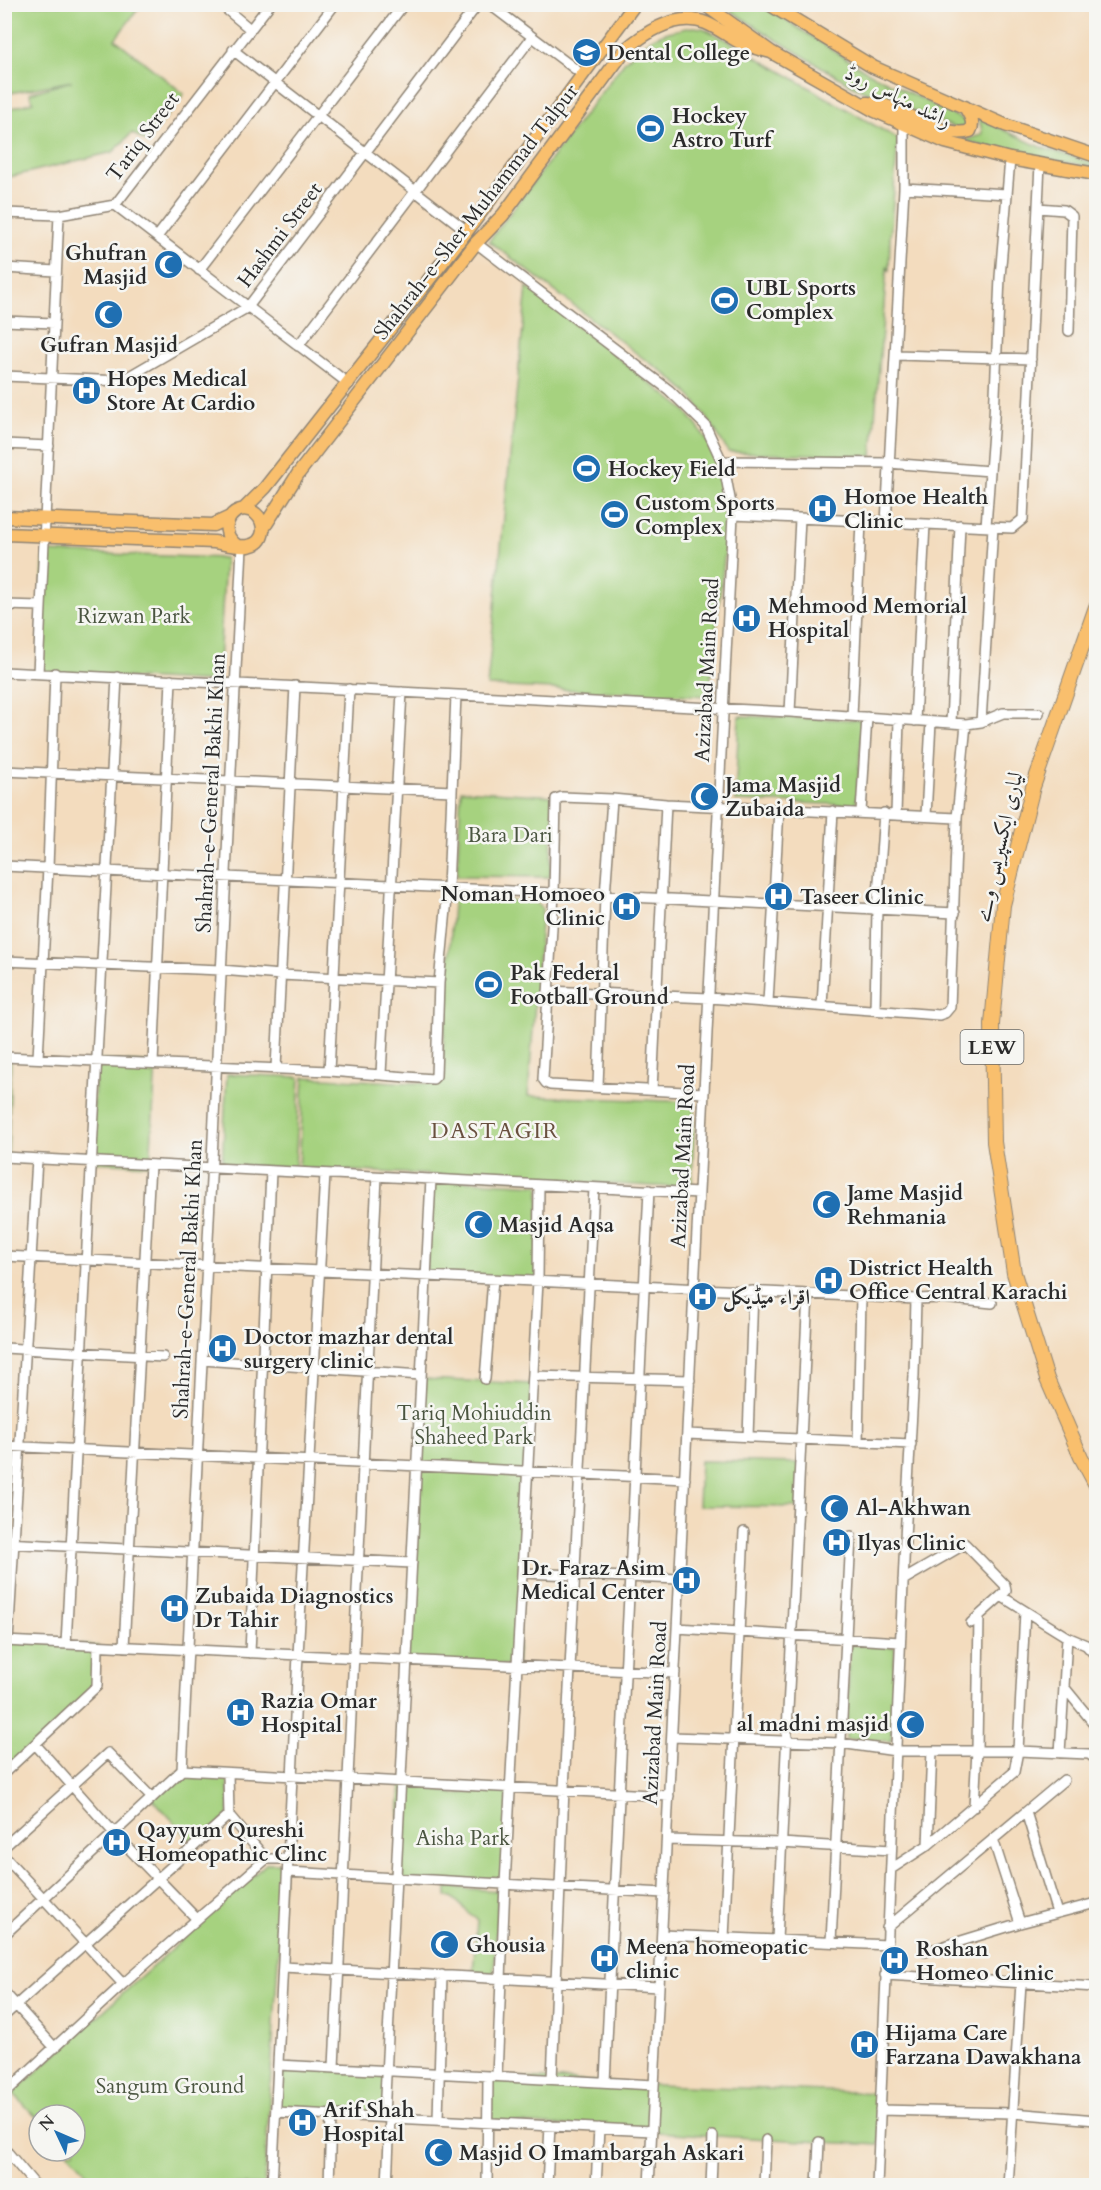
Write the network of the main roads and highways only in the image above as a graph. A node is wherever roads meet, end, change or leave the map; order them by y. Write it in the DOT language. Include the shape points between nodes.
graph roads {
  1 [pos="635,4"];
  2 [pos="704,4"];
  3 [pos="769,4"];
  4 [pos="771,52"];
  5 [pos="857,101"];
  6 [pos="965,107"];
  7 [pos="1096,156"];
  8 [pos="1096,174"];
  9 [pos="244,509"];
  10 [pos="4,517"];
  11 [pos="230,517"];
  12 [pos="263,530"];
  13 [pos="4,534"];
  14 [pos="238,546"];
  15 [pos="1096,607"];
  16 [pos="1096,1485"];
  1 -- 9 [label="main road, Shahrah-e-Sher Muhammad Talpur" via="349,384"];
  2 -- 4 [label="main road, راشد منہاس روڈ"];
  3 -- 6 [label="main road, راشد منہاس روڈ" via="873,67"];
  4 -- 5 [label="main road, راشد منہاس روڈ"];
  4 -- 12 [label="main road, Shahrah-e-Sher Muhammad Talpur" via="741,43 705,22 678,21 644,34 625,50 503,215 476,243 298,474"];
  5 -- 6 [label="main road" via="885,106 951,133 970,131 973,126"];
  5 -- 8 [label="main road, راشد منہاس روڈ" via="945,142 1010,159"];
  6 -- 7 [label="main road, راشد منہاس روڈ"];
  9 -- 11 [label="main road"];
  9 -- 12 [label="main road" via="260,518"];
  10 -- 11 [label="main road" via="213,525"];
  11 -- 14 [label="main road" via="227,535"];
  12 -- 14 [label="main road" via="254,544"];
  13 -- 14 [label="main road"];
  15 -- 16 [label="highway, لیاری ایکسپریس وے / LEW" via="1033,787 1003,905 992,1024 994,1142 1014,1273 1047,1379"];
}
